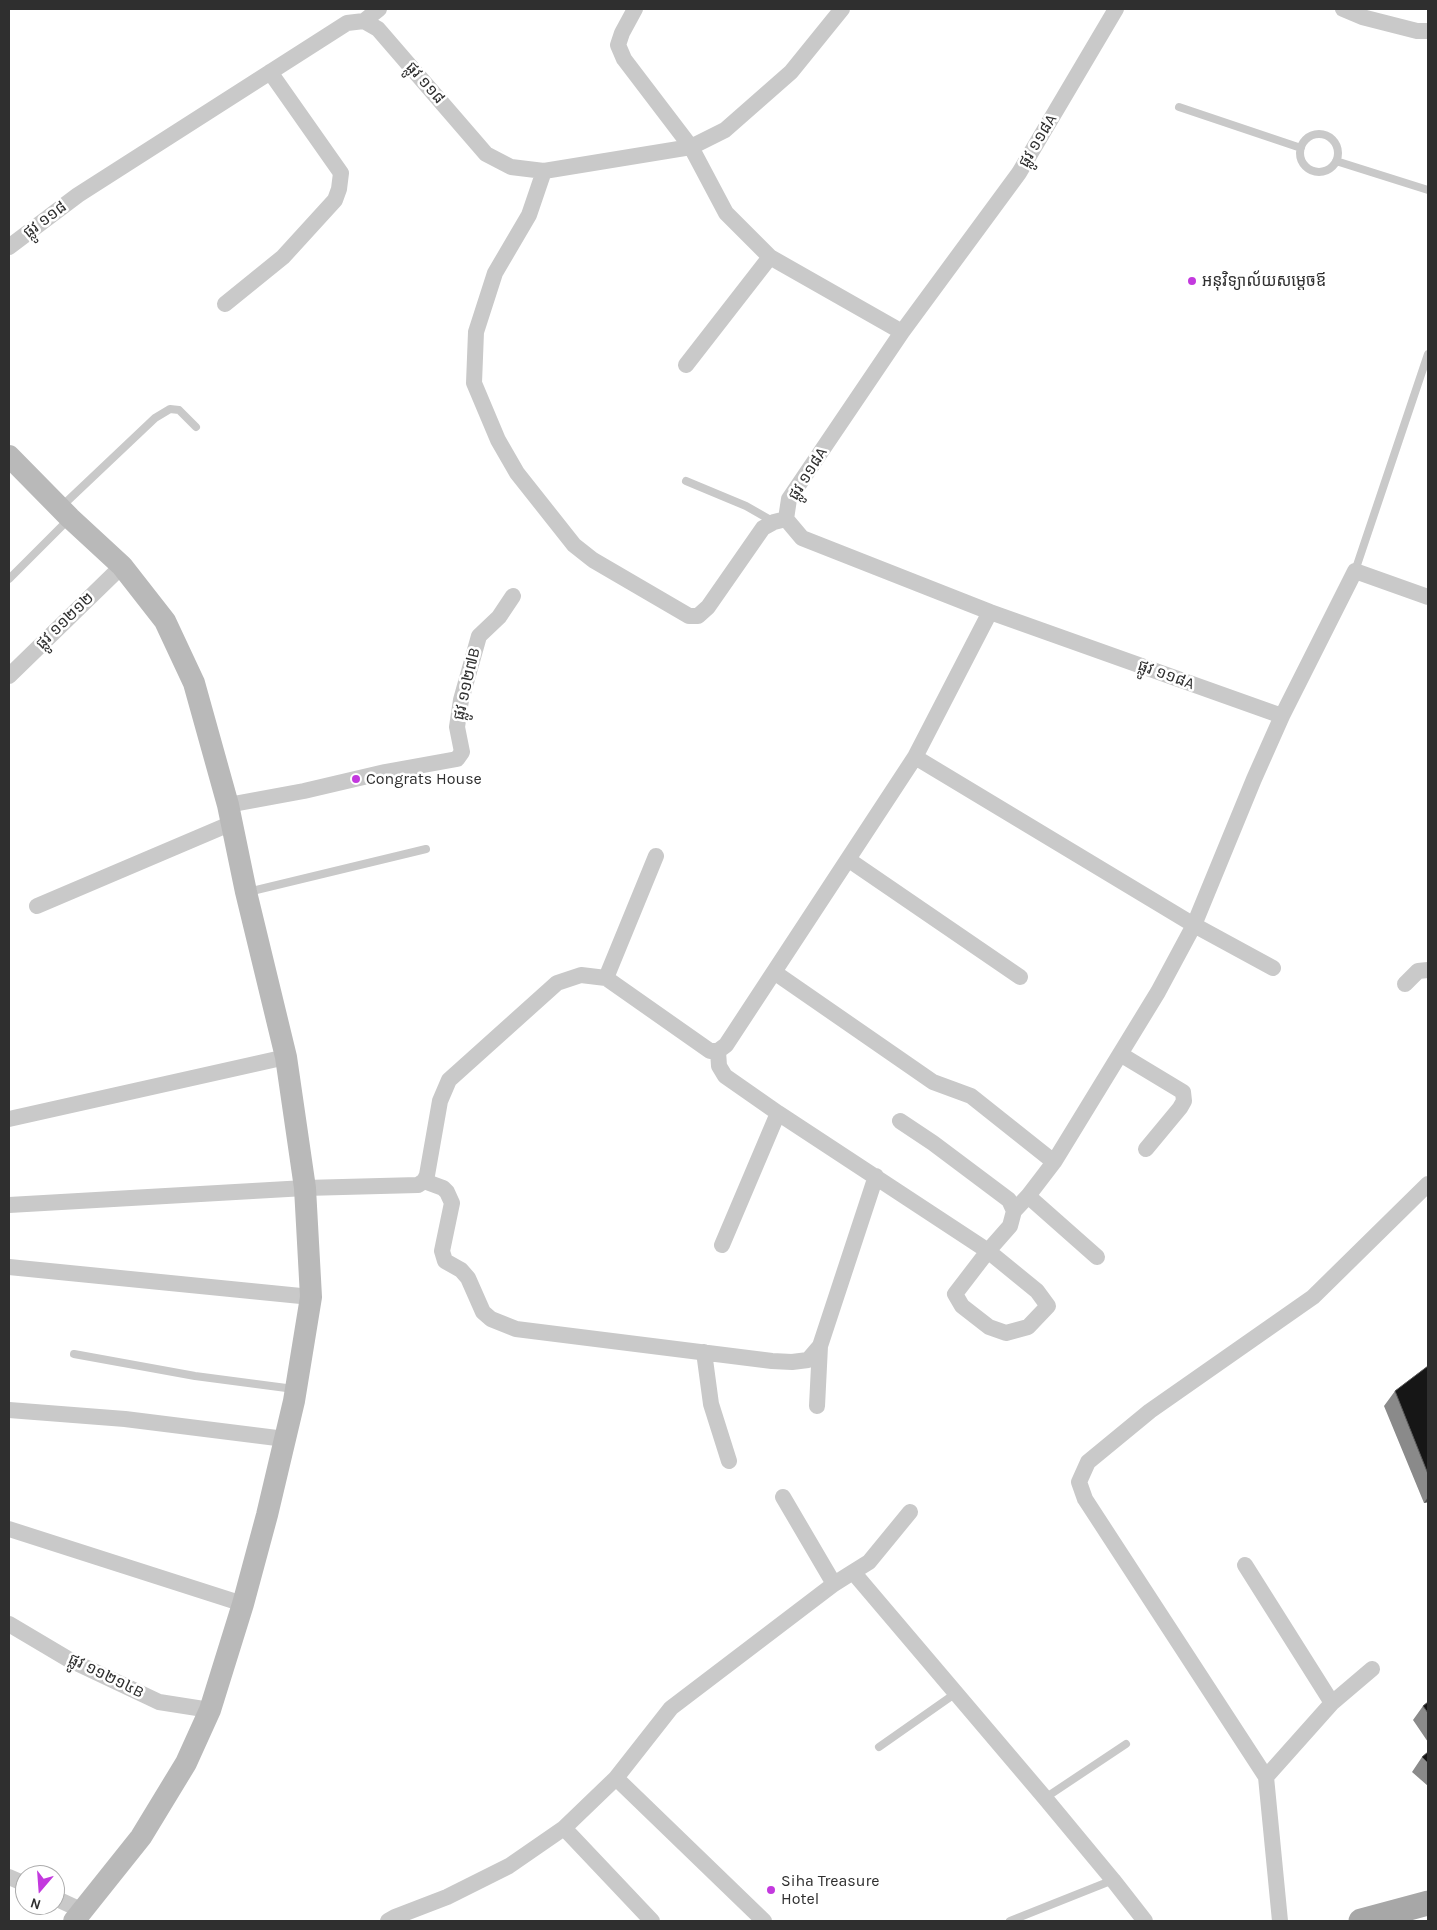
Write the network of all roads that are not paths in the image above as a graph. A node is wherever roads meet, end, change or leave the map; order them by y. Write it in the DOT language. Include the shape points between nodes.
graph roads {
  1 [pos="379,9"];
  2 [pos="635,9"];
  3 [pos="842,9"];
  4 [pos="1116,9"];
  5 [pos="1343,9"];
  6 [pos="364,21"];
  7 [pos="1428,31"];
  8 [pos="270,72"];
  9 [pos="1179,107"];
  10 [pos="691,147"];
  11 [pos="1301,148"];
  12 [pos="1336,161"];
  13 [pos="544,171"];
  14 [pos="1428,190"];
  15 [pos="9,247"];
  16 [pos="770,257"];
  17 [pos="225,304"];
  18 [pos="902,332"];
  19 [pos="1428,354"];
  20 [pos="686,365"];
  21 [pos="196,427"];
  22 [pos="9,456"];
  23 [pos="686,481"];
  24 [pos="65,513"];
  25 [pos="780,520"];
  26 [pos="122,566"];
  27 [pos="1355,571"];
  28 [pos="9,579"];
  29 [pos="513,596"];
  30 [pos="1428,597"];
  31 [pos="990,612"];
  32 [pos="9,676"];
  33 [pos="1282,716"];
  34 [pos="915,758"];
  35 [pos="230,814"];
  36 [pos="426,849"];
  37 [pos="656,856"];
  38 [pos="848,860"];
  39 [pos="246,892"];
  40 [pos="37,906"];
  41 [pos="1194,925"];
  42 [pos="1273,968"];
  43 [pos="1428,970"];
  44 [pos="774,972"];
  45 [pos="1020,977"];
  46 [pos="606,978"];
  47 [pos="1405,984"];
  48 [pos="718,1052"];
  49 [pos="1120,1054"];
  50 [pos="286,1057"];
  51 [pos="778,1113"];
  52 [pos="9,1120"];
  53 [pos="900,1121"];
  54 [pos="1146,1149"];
  55 [pos="1054,1162"];
  56 [pos="876,1176"];
  57 [pos="424,1181"];
  58 [pos="1428,1184"];
  59 [pos="306,1188"];
  60 [pos="1028,1196"];
  61 [pos="9,1205"];
  62 [pos="1014,1211"];
  63 [pos="722,1245"];
  64 [pos="988,1251"];
  65 [pos="1097,1257"];
  66 [pos="9,1267"];
  67 [pos="311,1297"];
  68 [pos="820,1346"];
  69 [pos="704,1352"];
  70 [pos="74,1354"];
  71 [pos="296,1389"];
  72 [pos="817,1406"];
  73 [pos="9,1410"];
  74 [pos="285,1439"];
  75 [pos="729,1461"];
  76 [pos="783,1498"];
  77 [pos="910,1512"];
  78 [pos="9,1529"];
  79 [pos="1245,1565"];
  80 [pos="853,1572"];
  81 [pos="834,1584"];
  82 [pos="243,1604"];
  83 [pos="9,1624"];
  84 [pos="1372,1669"];
  85 [pos="956,1693"];
  86 [pos="1332,1703"];
  87 [pos="210,1710"];
  88 [pos="1126,1744"];
  89 [pos="879,1747"];
  90 [pos="1266,1777"];
  91 [pos="616,1778"];
  92 [pos="1045,1798"];
  93 [pos="564,1828"];
  94 [pos="1113,1880"];
  95 [pos="1428,1903"];
  96 [pos="65,1906"];
  97 [pos="79,1916"];
  98 [pos="388,1921"];
  99 [pos="652,1921"];
  100 [pos="764,1921"];
  101 [pos="1010,1921"];
  102 [pos="1145,1921"];
  103 [pos="1280,1921"];
  104 [pos="1361,1921"];
  1 -- 6 [label="street"];
  2 -- 10 [label="street" via="618,45 624,59"];
  3 -- 10 [label="street, ផ្លូវ ១១៨" via="791,72 724,130"];
  4 -- 18 [label="street, ផ្លូវ ១១៨A" via="1019,173"];
  5 -- 7 [label="street" via="1416,31"];
  6 -- 8 [label="street, ផ្លូវ ១១៨" via="347,23"];
  6 -- 13 [label="street, ផ្លូវ ១១៨" via="378,29 486,154 511,167"];
  8 -- 15 [label="street, ផ្លូវ ១១៨" via="78,195"];
  8 -- 17 [label="street" via="341,174 339,189 335,200 283,257"];
  9 -- 11 [label="lane"];
  10 -- 13 [label="street, ផ្លូវ ១១៨"];
  10 -- 16 [label="street" via="726,213"];
  11 -- 12 [label="lane" via="1302,162 1315,172 1326,171"];
  11 -- 12 [label="lane" via="1309,137 1322,135 1334,142"];
  12 -- 14 [label="lane"];
  13 -- 25 [label="street" via="529,214 495,273 476,332 474,383 498,440 517,473 574,545 689,616 698,616 708,607 764,528"];
  16 -- 18 [label="street"];
  16 -- 20 [label="street"];
  18 -- 25 [label="street, ផ្លូវ ១១៨A" via="789,499"];
  19 -- 27 [label="lane"];
  21 -- 24 [label="lane" via="179,410 170,409 162,413"];
  22 -- 24 [label="main road"];
  23 -- 25 [label="lane"];
  24 -- 26 [label="main road"];
  24 -- 28 [label="lane"];
  25 -- 31 [label="street, ផ្លូវ ១១៨A" via="802,538"];
  26 -- 32 [label="street, ផ្លូវ ១១២១២"];
  26 -- 35 [label="main road" via="165,621 194,683"];
  27 -- 30 [label="street"];
  27 -- 33 [label="street"];
  29 -- 35 [label="street, ផ្លូវ ១១២៧B" via="499,617 479,636 461,700 457,727 462,752 457,759 304,791"];
  31 -- 33 [label="street, ផ្លូវ ១១៨A"];
  31 -- 34 [label="street"];
  33 -- 41 [label="street"];
  34 -- 38 [label="street"];
  34 -- 41 [label="street"];
  35 -- 39 [label="main road"];
  35 -- 40 [label="street, ផ្លូវ ១១២៧B"];
  36 -- 39 [label="lane"];
  37 -- 46 [label="street"];
  38 -- 44 [label="street"];
  38 -- 45 [label="street"];
  39 -- 50 [label="main road"];
  41 -- 42 [label="street"];
  41 -- 49 [label="street"];
  43 -- 47 [label="street" via="1418,971"];
  44 -- 48 [label="street" via="726,1045"];
  44 -- 55 [label="street" via="933,1082 972,1096"];
  46 -- 48 [label="street" via="710,1051"];
  46 -- 57 [label="street" via="581,975 557,983 450,1080 440,1100"];
  48 -- 51 [label="street" via="719,1066 725,1076"];
  49 -- 54 [label="street" via="1183,1092 1184,1101 1180,1108"];
  49 -- 55 [label="street"];
  50 -- 52 [label="street"];
  50 -- 59 [label="main road"];
  51 -- 56 [label="street"];
  51 -- 63 [label="street"];
  53 -- 62 [label="street" via="1009,1200"];
  55 -- 60 [label="street"];
  56 -- 64 [label="street"];
  56 -- 68 [label="street"];
  57 -- 59 [label="street" via="418,1186"];
  57 -- 69 [label="street" via="447,1192 452,1203 442,1251 446,1261 462,1270 468,1278 483,1312 491,1320 516,1329"];
  58 -- 90 [label="street" via="1313,1297 1150,1411 1088,1462 1079,1482 1085,1500"];
  59 -- 61 [label="street"];
  59 -- 67 [label="main road"];
  60 -- 62 [label="street"];
  60 -- 65 [label="street"];
  62 -- 64 [label="street" via="1010,1226"];
  64 -- 64 [label="street" via="1037,1291 1048,1306 1028,1327 1006,1332 989,1327 962,1306 955,1294"];
  66 -- 67 [label="street"];
  67 -- 71 [label="main road"];
  68 -- 69 [label="street" via="808,1360 792,1362"];
  68 -- 72 [label="street"];
  69 -- 75 [label="street" via="711,1404"];
  70 -- 71 [label="lane" via="195,1376"];
  71 -- 74 [label="main road"];
  73 -- 74 [label="street" via="125,1419"];
  74 -- 82 [label="main road"];
  76 -- 81 [label="street"];
  77 -- 80 [label="street" via="868,1562"];
  78 -- 82 [label="street"];
  79 -- 86 [label="street"];
  80 -- 81 [label="street"];
  80 -- 85 [label="street"];
  81 -- 91 [label="street" via="671,1708"];
  82 -- 87 [label="main road"];
  83 -- 87 [label="street, ផ្លូវ ១១២១៤B" via="68,1659 159,1702"];
  84 -- 86 [label="street"];
  85 -- 89 [label="lane"];
  85 -- 92 [label="street"];
  86 -- 90 [label="street"];
  87 -- 97 [label="main road" via="186,1763 141,1837"];
  88 -- 92 [label="lane"];
  90 -- 103 [label="street"];
  91 -- 93 [label="street"];
  91 -- 100 [label="street"];
  92 -- 94 [label="street"];
  93 -- 98 [label="street" via="509,1866 447,1897"];
  93 -- 99 [label="street"];
  94 -- 101 [label="lane"];
  94 -- 102 [label="street"];
  95 -- 104 [label="main road"];
  96 -- 97 [label="street"];
}
